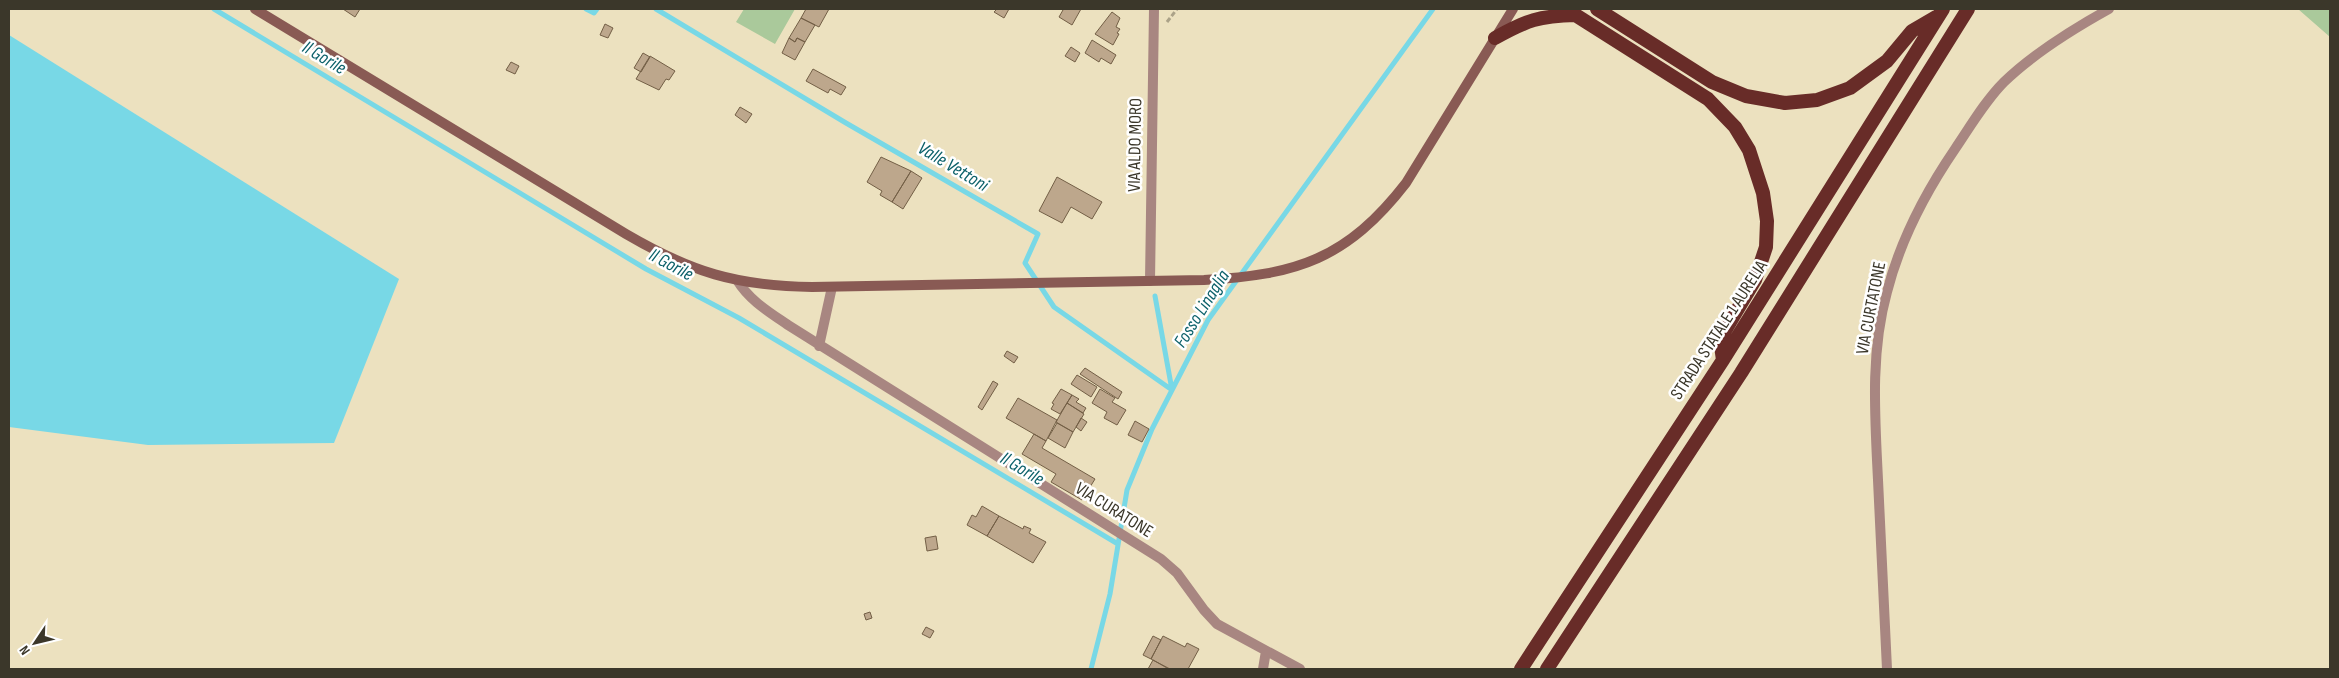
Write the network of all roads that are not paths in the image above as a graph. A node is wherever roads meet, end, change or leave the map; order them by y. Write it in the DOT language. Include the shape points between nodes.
graph roads {
  1 [pos="255,9"];
  2 [pos="1154,9"];
  3 [pos="1513,9"];
  4 [pos="1597,9"];
  5 [pos="1968,9"];
  6 [pos="2110,9"];
  7 [pos="1571,12"];
  8 [pos="1941,12"];
  9 [pos="1495,38"];
  10 [pos="737,280"];
  11 [pos="1150,281"];
  12 [pos="832,287"];
  13 [pos="819,346"];
  14 [pos="1723,360"];
  15 [pos="1266,651"];
  16 [pos="1263,669"];
  17 [pos="1300,669"];
  18 [pos="1521,669"];
  19 [pos="1547,669"];
  20 [pos="1887,669"];
  1 -- 10 [label="main road" via="653,250 694,269"];
  2 -- 11 [label="street, VIA ALDO MORO"];
  3 -- 9 [label="main road"];
  4 -- 8 [label="highway" via="1712,82 1753,98 1796,104 1829,97 1860,82 1887,61 1912,31"];
  5 -- 19 [label="highway" via="1741,373"];
  6 -- 20 [label="street, VIA CURTATONE" via="2051,45 2004,83 1943,166 1897,257 1884,304 1875,376 1875,441"];
  7 -- 9 [label="highway" via="1536,18"];
  7 -- 14 [label="highway" via="1708,99 1735,127 1752,157 1766,210 1766,247 1755,280 1720,339"];
  8 -- 14 [label="highway, STRADA STATALE 1 AURELIA"];
  9 -- 11 [label="main road" via="1406,183 1368,225 1324,256 1282,272 1263,275"];
  10 -- 12 [label="main road" via="787,287"];
  10 -- 13 [label="street, VIA CURATONE" via="756,302"];
  11 -- 12 [label="main road"];
  12 -- 13 [label="street"];
  13 -- 15 [label="street, VIA CURATONE" via="1169,564 1217,624"];
  14 -- 18 [label="highway, STRADA STATALE 1 AURELIA"];
  15 -- 16 [label="street"];
  15 -- 17 [label="street, VIA CURATONE"];
}
